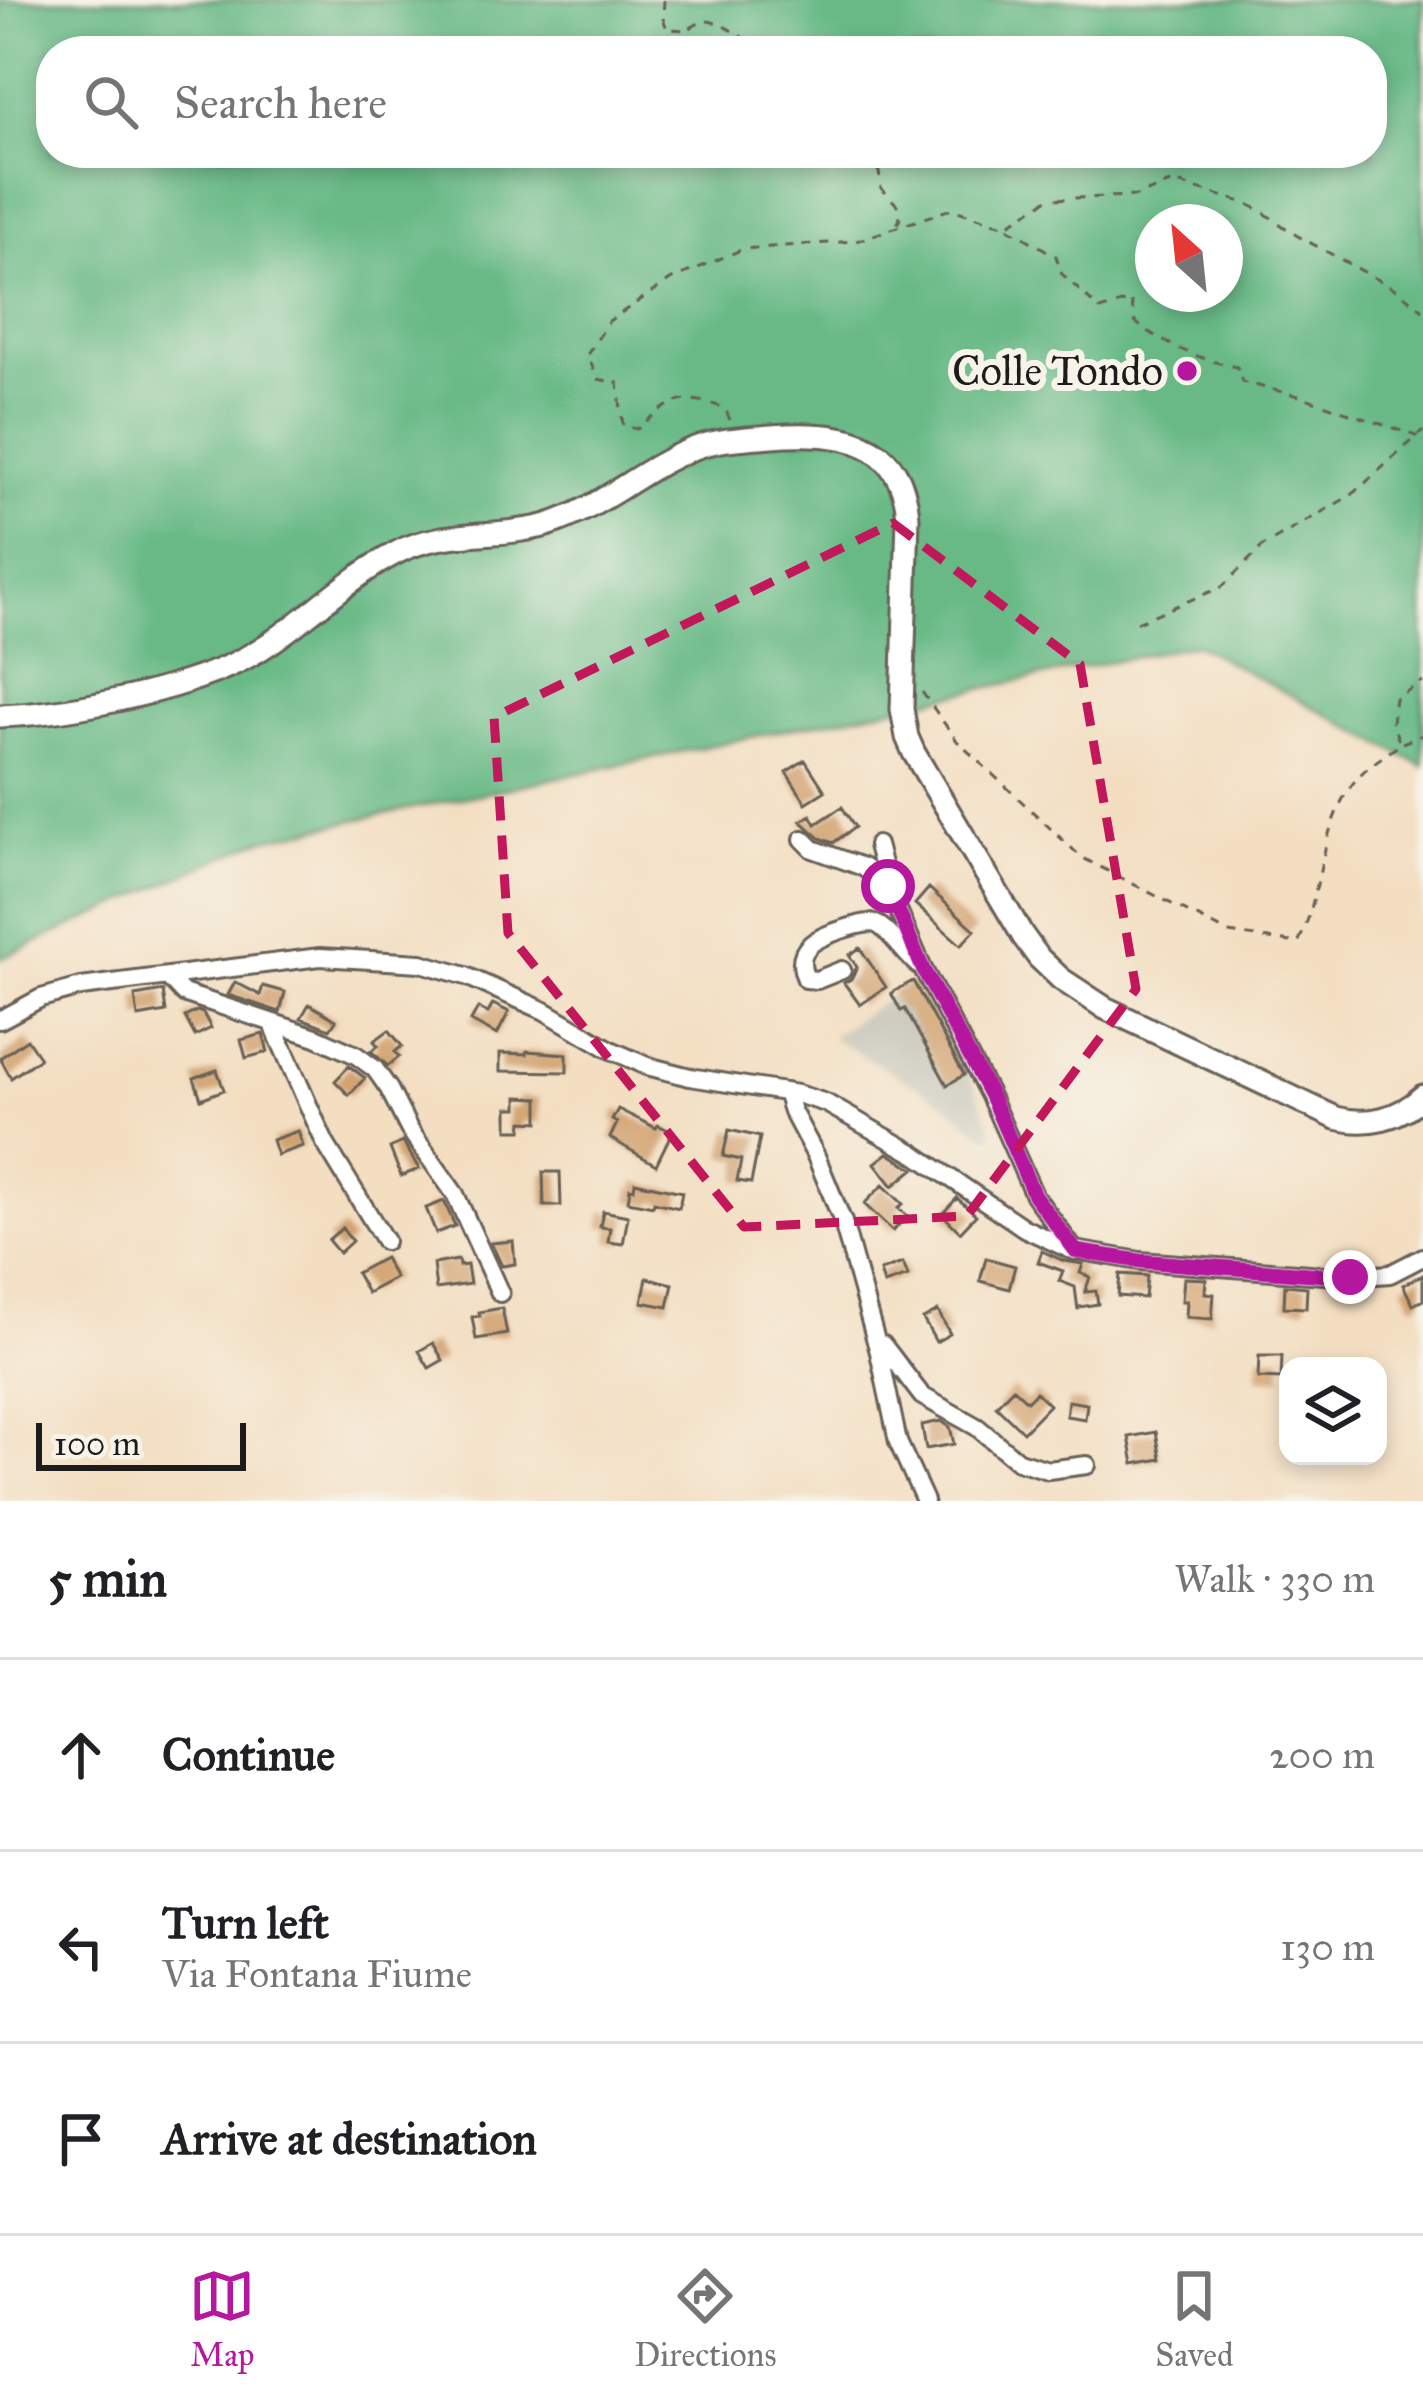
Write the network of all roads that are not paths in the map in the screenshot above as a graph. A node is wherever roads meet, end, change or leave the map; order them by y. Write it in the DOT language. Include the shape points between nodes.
graph roads {
  1 [pos="0,716"];
  2 [pos="803,839"];
  3 [pos="877,845"];
  4 [pos="888,886"];
  5 [pos="923,969"];
  6 [pos="842,970"];
  7 [pos="169,978"];
  8 [pos="0,1020"];
  9 [pos="272,1023"];
  10 [pos="783,1091"];
  11 [pos="1423,1096"];
  12 [pos="385,1241"];
  13 [pos="1076,1251"];
  14 [pos="1423,1257"];
  15 [pos="500,1293"];
  16 [pos="874,1334"];
  17 [pos="1087,1465"];
  18 [pos="925,1501"];
  1 -- 11 [label="main road" via="78,707 222,669 403,549 548,525 684,452 732,440 833,436 870,448 905,494 904,725 914,753 1023,936 1061,979 1105,1008 1336,1118 1382,1119"];
  2 -- 4 [label="street"];
  3 -- 4 [label="street"];
  4 -- 5 [label="street"];
  5 -- 6 [label="street" via="872,923 809,945 806,979"];
  5 -- 13 [label="street" via="1034,1195"];
  7 -- 8 [label="street" via="61,991"];
  7 -- 9 [label="street" via="180,991"];
  7 -- 10 [label="street" via="320,957 421,963 545,1011 639,1063"];
  9 -- 12 [label="street" via="325,1143"];
  9 -- 15 [label="street" via="375,1069 455,1194"];
  10 -- 13 [label="street" via="841,1110 1024,1228"];
  10 -- 16 [label="street" via="836,1202"];
  13 -- 14 [label="street" via="1350,1277 1385,1275"];
  16 -- 17 [label="street" via="922,1396 1018,1461 1048,1469"];
  16 -- 18 [label="street" via="900,1447"];
}
